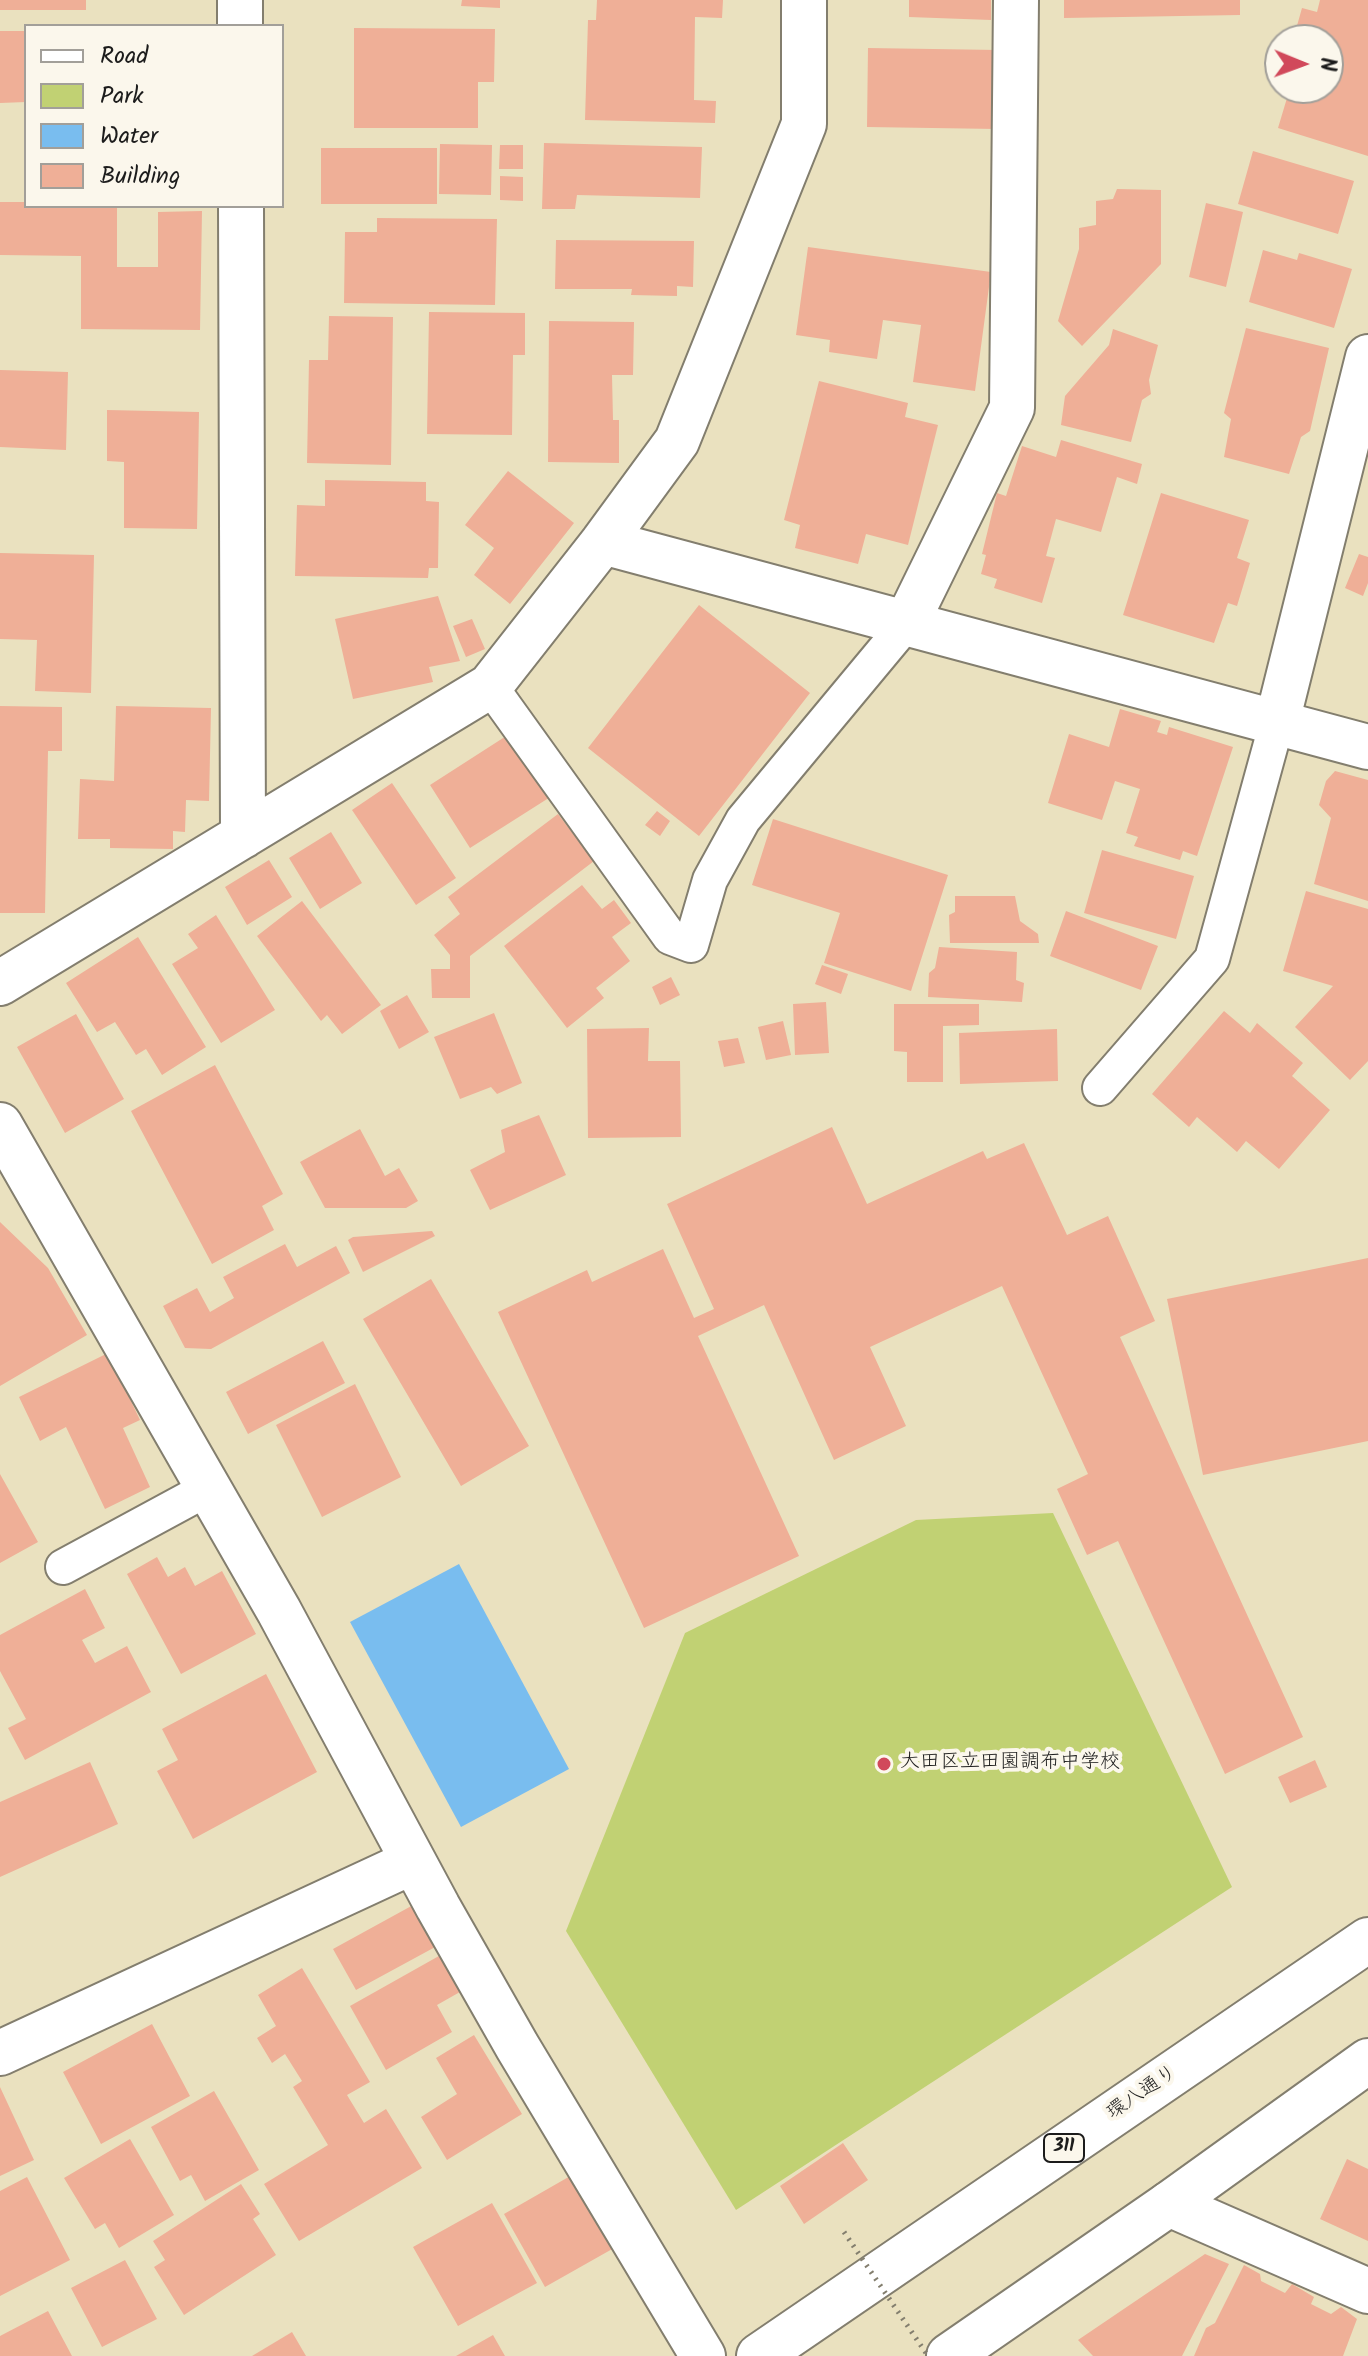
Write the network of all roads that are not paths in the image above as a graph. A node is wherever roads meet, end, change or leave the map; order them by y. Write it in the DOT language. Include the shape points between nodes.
graph roads {
  1 [pos="240,0"];
  2 [pos="804,0"];
  3 [pos="1016,0"];
  4 [pos="240,24"];
  5 [pos="241,208"];
  6 [pos="1368,357"];
  7 [pos="603,542"];
  8 [pos="906,624"];
  9 [pos="490,686"];
  10 [pos="1277,722"];
  11 [pos="1368,747"];
  12 [pos="243,836"];
  13 [pos="0,983"];
  14 [pos="1100,1088"];
  15 [pos="0,1125"];
  16 [pos="209,1488"];
  17 [pos="63,1567"];
  18 [pos="412,1862"];
  19 [pos="1368,1940"];
  20 [pos="0,2053"];
  21 [pos="1368,2061"];
  22 [pos="1169,2204"];
  23 [pos="1368,2291"];
  24 [pos="703,2356"];
  25 [pos="759,2356"];
  26 [pos="949,2356"];
  1 -- 4 [label="street"];
  2 -- 7 [label="street" via="804,124 677,441"];
  3 -- 8 [label="street" via="1012,408"];
  5 -- 12 [label="street"];
  6 -- 10 [label="street"];
  7 -- 8 [label="street"];
  7 -- 9 [label="street"];
  8 -- 9 [label="lane" via="743,820 710,880 691,945 670,937"];
  8 -- 10 [label="street"];
  9 -- 12 [label="street"];
  10 -- 11 [label="street"];
  10 -- 14 [label="lane" via="1212,959"];
  12 -- 13 [label="street"];
  15 -- 16 [label="street"];
  16 -- 17 [label="lane"];
  16 -- 18 [label="street"];
  18 -- 20 [label="street"];
  18 -- 24 [label="street"];
  19 -- 25 [label="street, 環八通り / 311"];
  21 -- 22 [label="street"];
  22 -- 23 [label="street"];
  22 -- 26 [label="street"];
}
